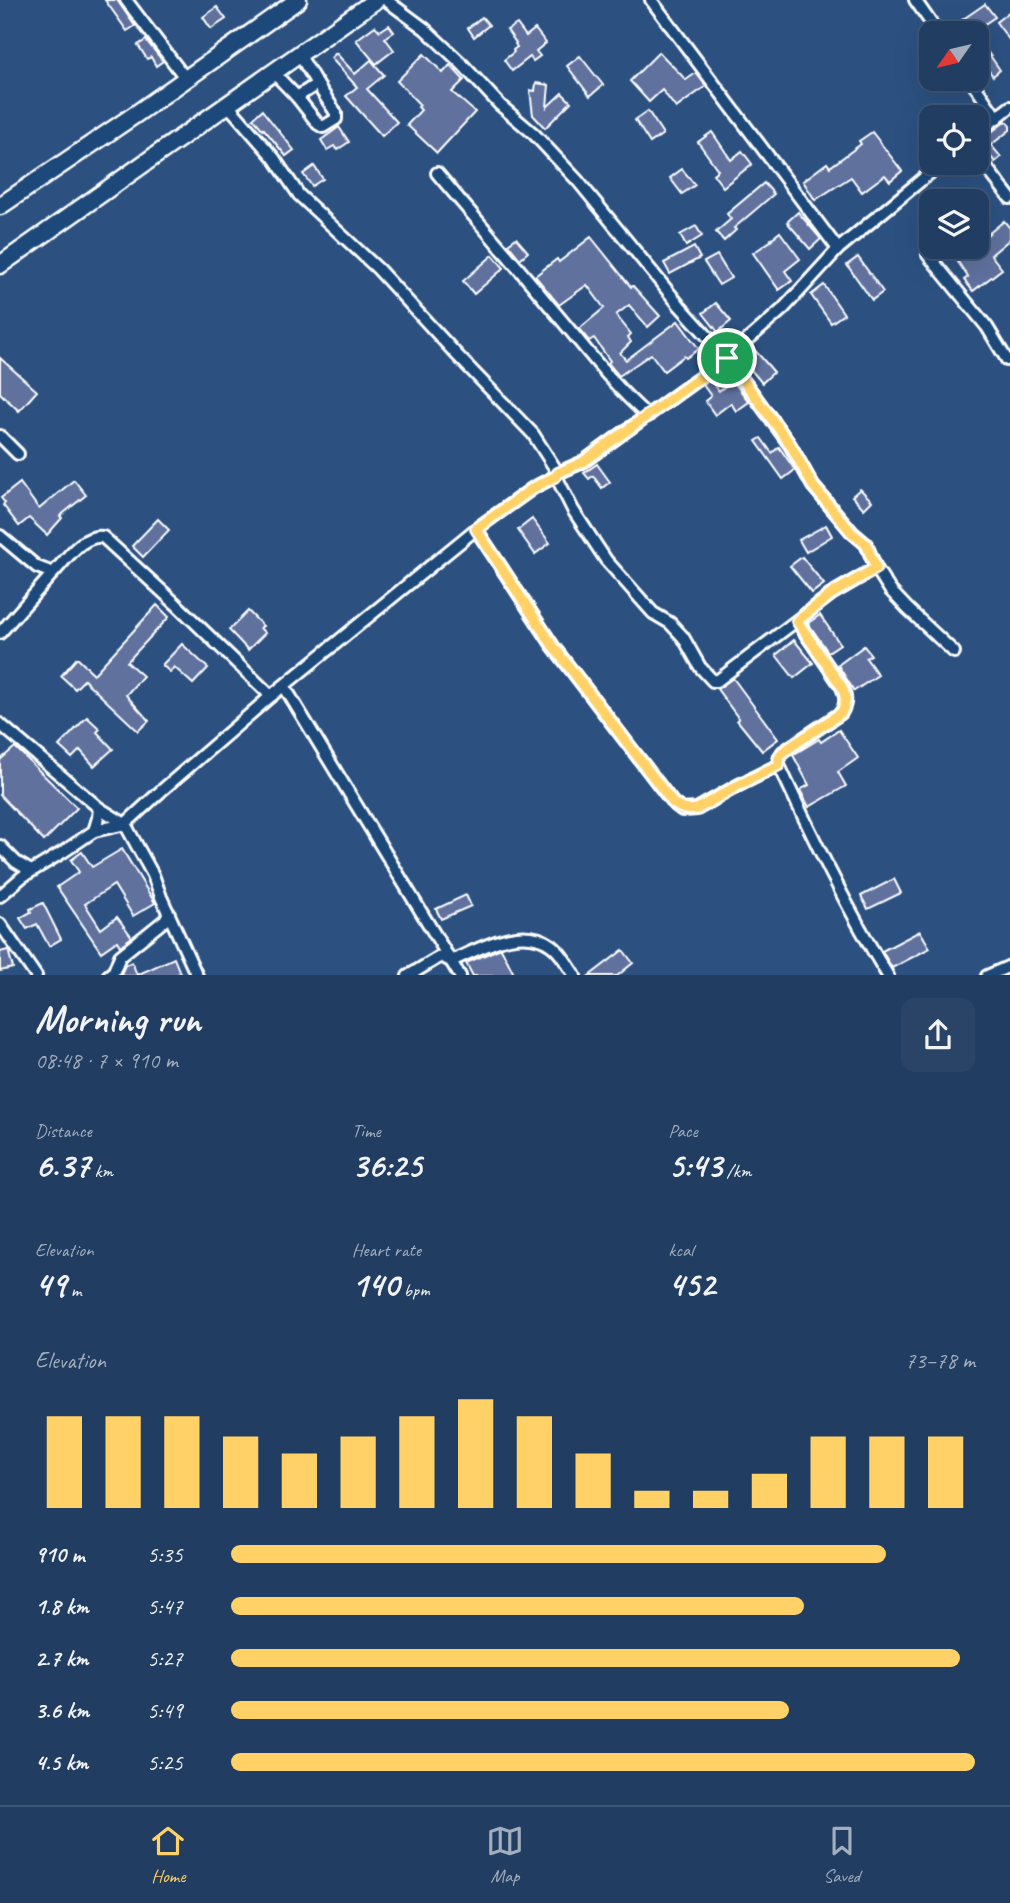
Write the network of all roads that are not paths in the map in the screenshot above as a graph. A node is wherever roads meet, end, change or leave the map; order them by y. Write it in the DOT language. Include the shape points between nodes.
graph roads {
  1 [pos="126,0"];
  2 [pos="298,0"];
  3 [pos="376,0"];
  4 [pos="386,0"];
  5 [pos="651,0"];
  6 [pos="915,0"];
  7 [pos="930,21"];
  8 [pos="299,54"];
  9 [pos="273,72"];
  10 [pos="186,79"];
  11 [pos="317,84"];
  12 [pos="978,91"];
  13 [pos="297,97"];
  14 [pos="227,104"];
  15 [pos="1010,107"];
  16 [pos="997,118"];
  17 [pos="989,124"];
  18 [pos="989,171"];
  19 [pos="437,173"];
  20 [pos="927,175"];
  21 [pos="1010,198"];
  22 [pos="0,206"];
  23 [pos="838,249"];
  24 [pos="932,259"];
  25 [pos="0,265"];
  26 [pos="727,358"];
  27 [pos="1010,360"];
  28 [pos="648,416"];
  29 [pos="0,436"];
  30 [pos="18,454"];
  31 [pos="557,475"];
  32 [pos="476,529"];
  33 [pos="0,536"];
  34 [pos="876,568"];
  35 [pos="53,573"];
  36 [pos="797,621"];
  37 [pos="0,633"];
  38 [pos="954,652"];
  39 [pos="284,687"];
  40 [pos="271,696"];
  41 [pos="0,724"];
  42 [pos="779,765"];
  43 [pos="99,808"];
  44 [pos="125,824"];
  45 [pos="94,831"];
  46 [pos="0,846"];
  47 [pos="31,872"];
  48 [pos="0,896"];
  49 [pos="170,914"];
  50 [pos="0,924"];
  51 [pos="451,961"];
  52 [pos="1010,966"];
  53 [pos="36,975"];
  54 [pos="108,975"];
  55 [pos="197,975"];
  56 [pos="408,975"];
  57 [pos="460,975"];
  58 [pos="575,975"];
  59 [pos="888,975"];
  60 [pos="987,975"];
  1 -- 10 [label="street"];
  2 -- 10 [label="highway"];
  3 -- 8 [label="highway"];
  4 -- 26 [label="street" via="425,29 534,134"];
  5 -- 23 [label="street"];
  6 -- 7 [label="street"];
  8 -- 9 [label="highway"];
  8 -- 11 [label="street"];
  9 -- 13 [label="street"];
  9 -- 14 [label="highway"];
  10 -- 22 [label="highway"];
  11 -- 13 [label="street"];
  11 -- 13 [label="street" via="336,113 336,119 327,125 318,124"];
  12 -- 16 [label="street"];
  14 -- 25 [label="highway"];
  14 -- 31 [label="street" via="299,195 378,269 533,434"];
  15 -- 16 [label="street"];
  16 -- 17 [label="street"];
  18 -- 21 [label="street"];
  19 -- 28 [label="street" via="590,356"];
  20 -- 23 [label="street"];
  23 -- 26 [label="street" via="783,309"];
  24 -- 27 [label="street"];
  26 -- 28 [label="street"];
  26 -- 34 [label="street" via="790,444 813,486 866,544"];
  28 -- 31 [label="street"];
  29 -- 30 [label="street"];
  31 -- 32 [label="street"];
  31 -- 36 [label="street" via="573,510 606,560 653,613 683,637 711,680 717,681"];
  32 -- 39 [label="street"];
  32 -- 42 [label="street" via="553,646 673,803 682,810 697,809"];
  33 -- 35 [label="street" via="37,567"];
  34 -- 36 [label="street"];
  34 -- 38 [label="street" via="899,600"];
  35 -- 37 [label="street"];
  35 -- 40 [label="street" via="80,545 103,537"];
  36 -- 42 [label="street" via="842,687 845,707 783,752"];
  39 -- 40 [label="street"];
  39 -- 51 [label="street"];
  40 -- 44 [label="street"];
  41 -- 43 [label="street"];
  42 -- 59 [label="street"];
  43 -- 44 [label="street"];
  43 -- 45 [label="street"];
  44 -- 45 [label="street"];
  44 -- 49 [label="street"];
  45 -- 47 [label="street"];
  46 -- 47 [label="street"];
  47 -- 48 [label="street"];
  49 -- 54 [label="street" via="120,956"];
  49 -- 55 [label="street"];
  50 -- 53 [label="street"];
  51 -- 56 [label="street" via="441,956"];
  51 -- 57 [label="street"];
  51 -- 58 [label="street" via="497,941 531,937 554,946"];
  52 -- 60 [label="street"];
}
